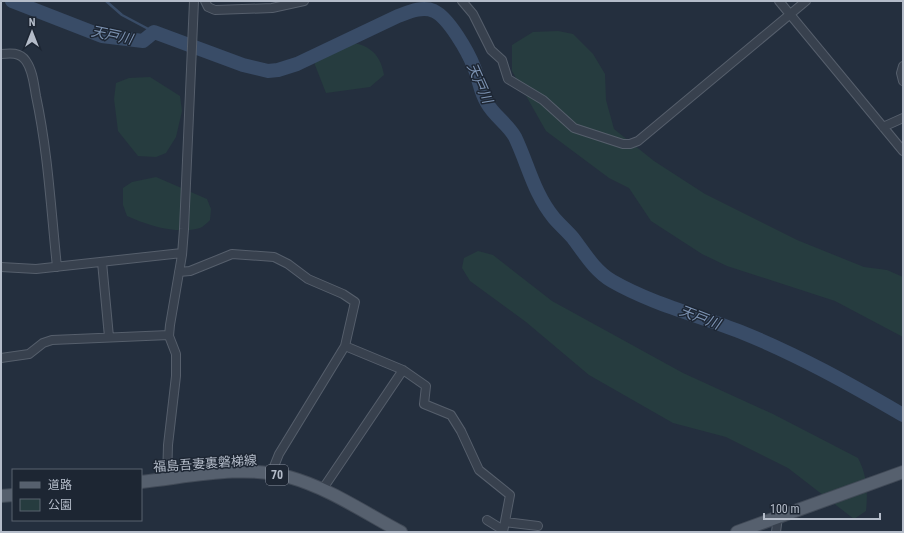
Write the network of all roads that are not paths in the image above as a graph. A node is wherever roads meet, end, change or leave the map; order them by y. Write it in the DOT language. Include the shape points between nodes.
graph roads {
  1 [pos="194,1"];
  2 [pos="205,1"];
  3 [pos="304,1"];
  4 [pos="462,1"];
  5 [pos="779,1"];
  6 [pos="806,1"];
  7 [pos="790,15"];
  8 [pos="1,54"];
  9 [pos="903,66"];
  10 [pos="903,80"];
  11 [pos="903,118"];
  12 [pos="883,127"];
  13 [pos="903,151"];
  14 [pos="182,254"];
  15 [pos="102,262"];
  16 [pos="1,267"];
  17 [pos="57,267"];
  18 [pos="179,272"];
  19 [pos="169,335"];
  20 [pos="109,337"];
  21 [pos="345,346"];
  22 [pos="1,358"];
  23 [pos="403,370"];
  24 [pos="901,473"];
  25 [pos="271,474"];
  26 [pos="167,479"];
  27 [pos="142,482"];
  28 [pos="322,490"];
  29 [pos="12,495"];
  30 [pos="1,496"];
  31 [pos="778,517"];
  32 [pos="487,520"];
  33 [pos="538,526"];
  34 [pos="504,528"];
  35 [pos="401,532"];
  36 [pos="737,532"];
  37 [pos="776,532"];
  1 -- 14 [label="street"];
  2 -- 3 [label="street" via="208,7 215,10 272,8"];
  4 -- 7 [label="street" via="473,14 491,50 502,60 508,79 543,100 574,128 627,144 638,141"];
  5 -- 7 [label="street"];
  6 -- 7 [label="street"];
  7 -- 12 [label="street"];
  8 -- 17 [label="street" via="22,56 32,75 43,133"];
  9 -- 10 [label="street"];
  11 -- 12 [label="street"];
  12 -- 13 [label="street"];
  14 -- 15 [label="street"];
  14 -- 18 [label="street"];
  15 -- 17 [label="street"];
  15 -- 20 [label="street"];
  16 -- 17 [label="street" via="25,270"];
  18 -- 19 [label="street"];
  18 -- 21 [label="street" via="190,271 232,254 256,254 281,259 304,277 355,302"];
  19 -- 20 [label="street"];
  19 -- 26 [label="street" via="176,354 176,376"];
  20 -- 22 [label="street" via="52,340 28,354"];
  21 -- 23 [label="street"];
  21 -- 25 [label="street" via="279,454"];
  23 -- 28 [label="street"];
  23 -- 34 [label="street" via="426,386 424,404 451,415 479,470 510,495"];
  24 -- 31 [label="main road"];
  25 -- 26 [label="main road, 福島吾妻裏磐梯線 / 70" via="229,473"];
  25 -- 28 [label="main road, 福島吾妻裏磐梯線 / 70" via="289,477"];
  26 -- 27 [label="main road, 福島吾妻裏磐梯線 / 70"];
  28 -- 35 [label="main road, 福島吾妻裏磐梯線 / 70"];
  29 -- 30 [label="main road"];
  31 -- 36 [label="main road"];
  31 -- 37 [label="street"];
  32 -- 34 [label="street"];
  33 -- 34 [label="street"];
}
